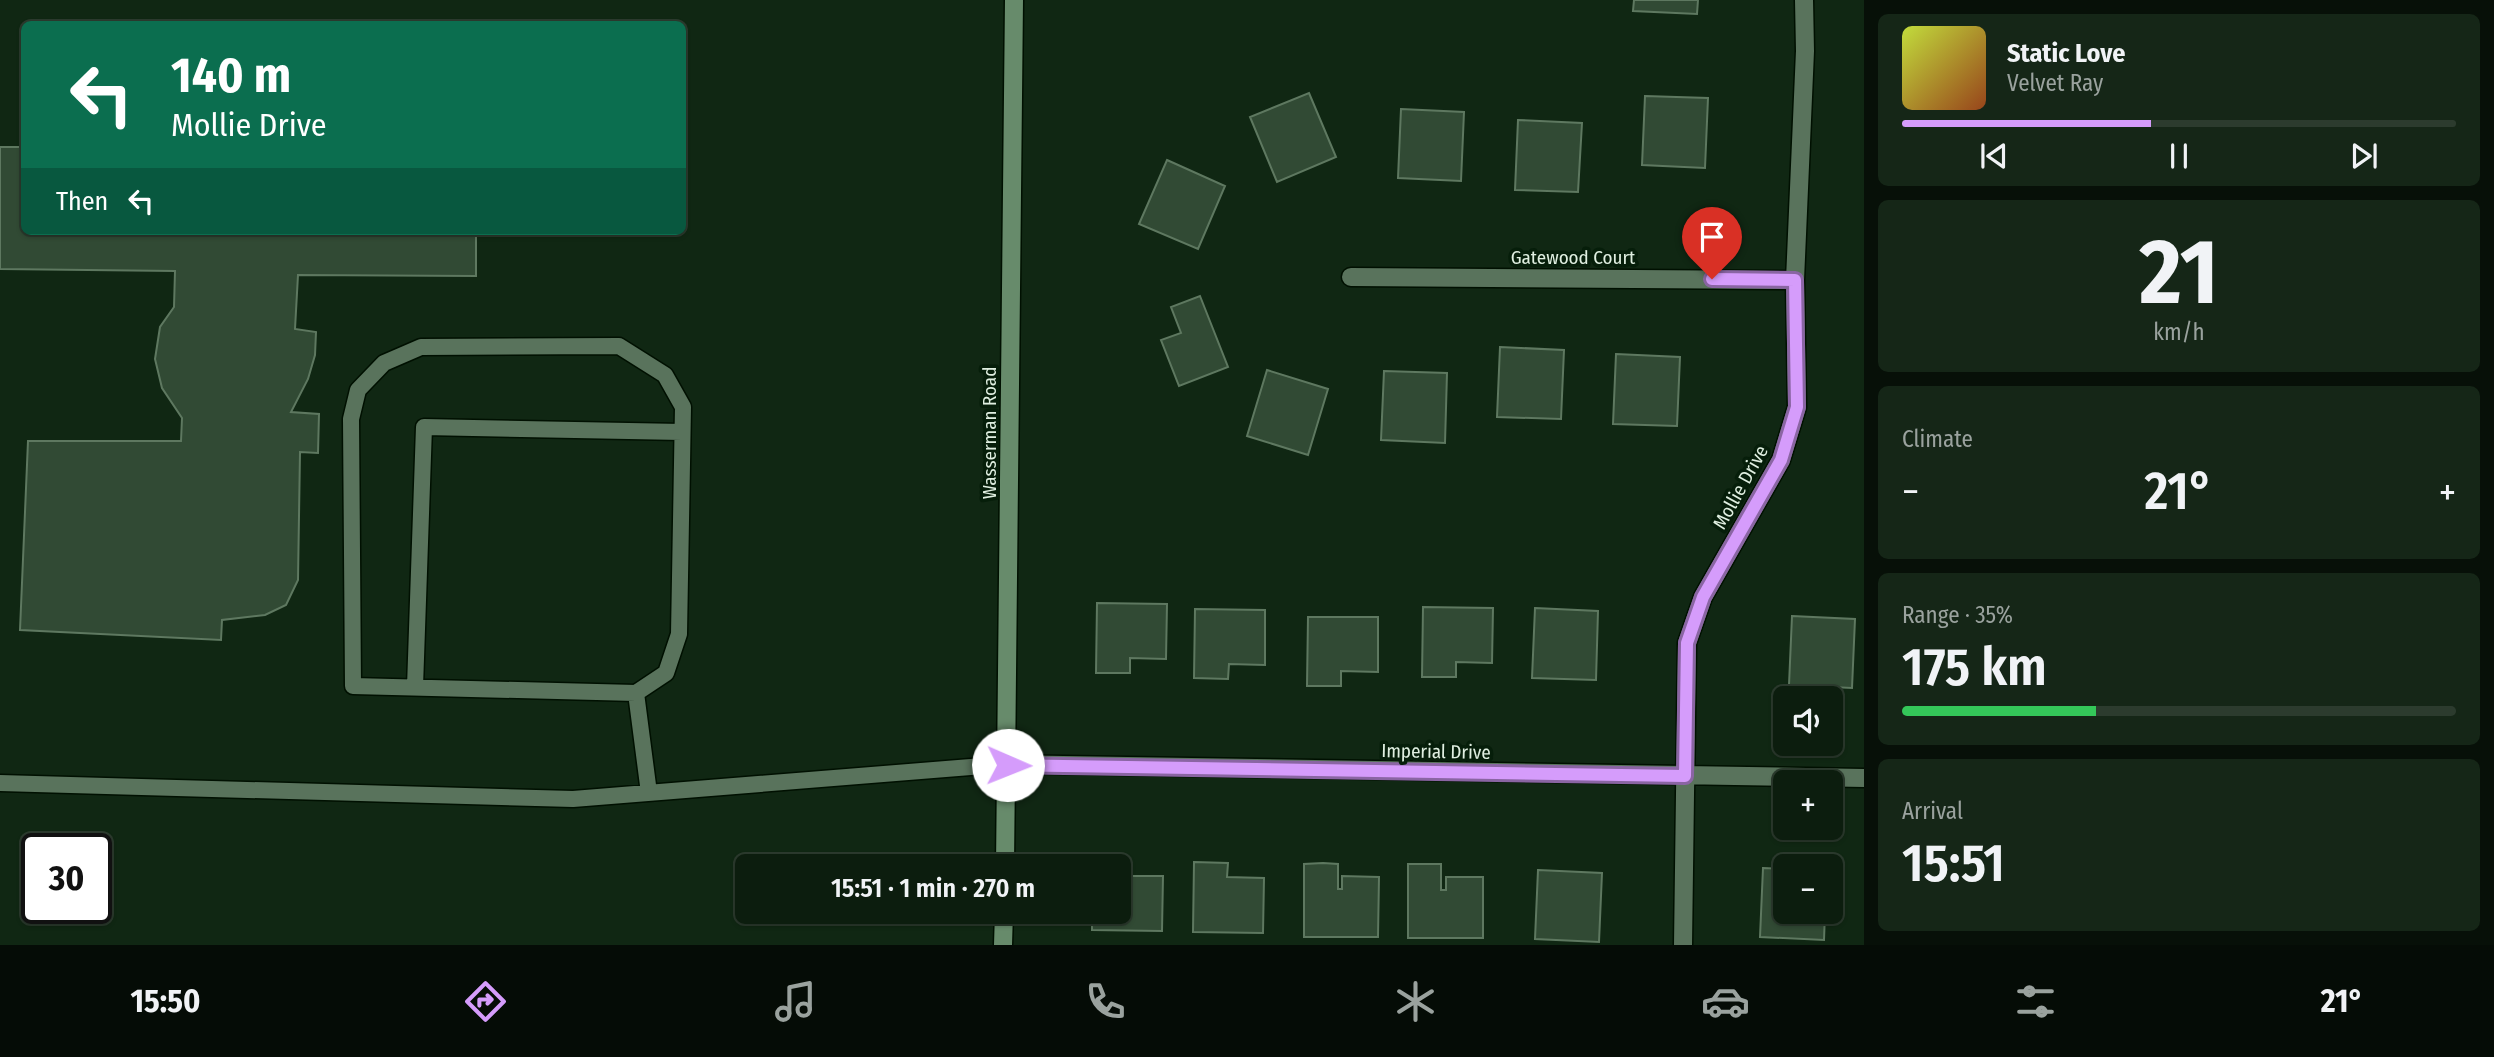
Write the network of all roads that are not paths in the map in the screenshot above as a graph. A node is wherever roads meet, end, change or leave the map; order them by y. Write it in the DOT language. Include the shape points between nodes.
graph roads {
  1 [pos="1014,0"];
  2 [pos="1804,0"];
  3 [pos="1351,277"];
  4 [pos="1795,280"];
  5 [pos="682,432"];
  6 [pos="415,687"];
  7 [pos="636,693"];
  8 [pos="1008,765"];
  9 [pos="1685,776"];
  10 [pos="1864,778"];
  11 [pos="0,783"];
  12 [pos="649,793"];
  13 [pos="1005,854"];
  14 [pos="1004,924"];
  15 [pos="1003,945"];
  16 [pos="1683,945"];
  1 -- 8 [label="street, Wasserman Road"];
  2 -- 4 [label="street, Mollie Drive"];
  3 -- 4 [label="street, Gatewood Court"];
  4 -- 9 [label="street, Mollie Drive" via="1797,407 1781,460 1703,597 1687,643"];
  5 -- 6 [label="lane" via="424,427"];
  5 -- 6 [label="lane" via="682,407 665,375 619,346 421,347 384,363 358,390 351,419 353,685"];
  5 -- 7 [label="lane" via="678,634 666,673"];
  6 -- 7 [label="lane"];
  7 -- 12 [label="lane"];
  8 -- 9 [label="street, Imperial Drive"];
  8 -- 12 [label="lane"];
  8 -- 13 [label="street, Wasserman Road"];
  9 -- 10 [label="street, Imperial Drive"];
  9 -- 16 [label="street, Mollie Drive"];
  11 -- 12 [label="lane" via="573,799"];
  14 -- 15 [label="street"];
}
